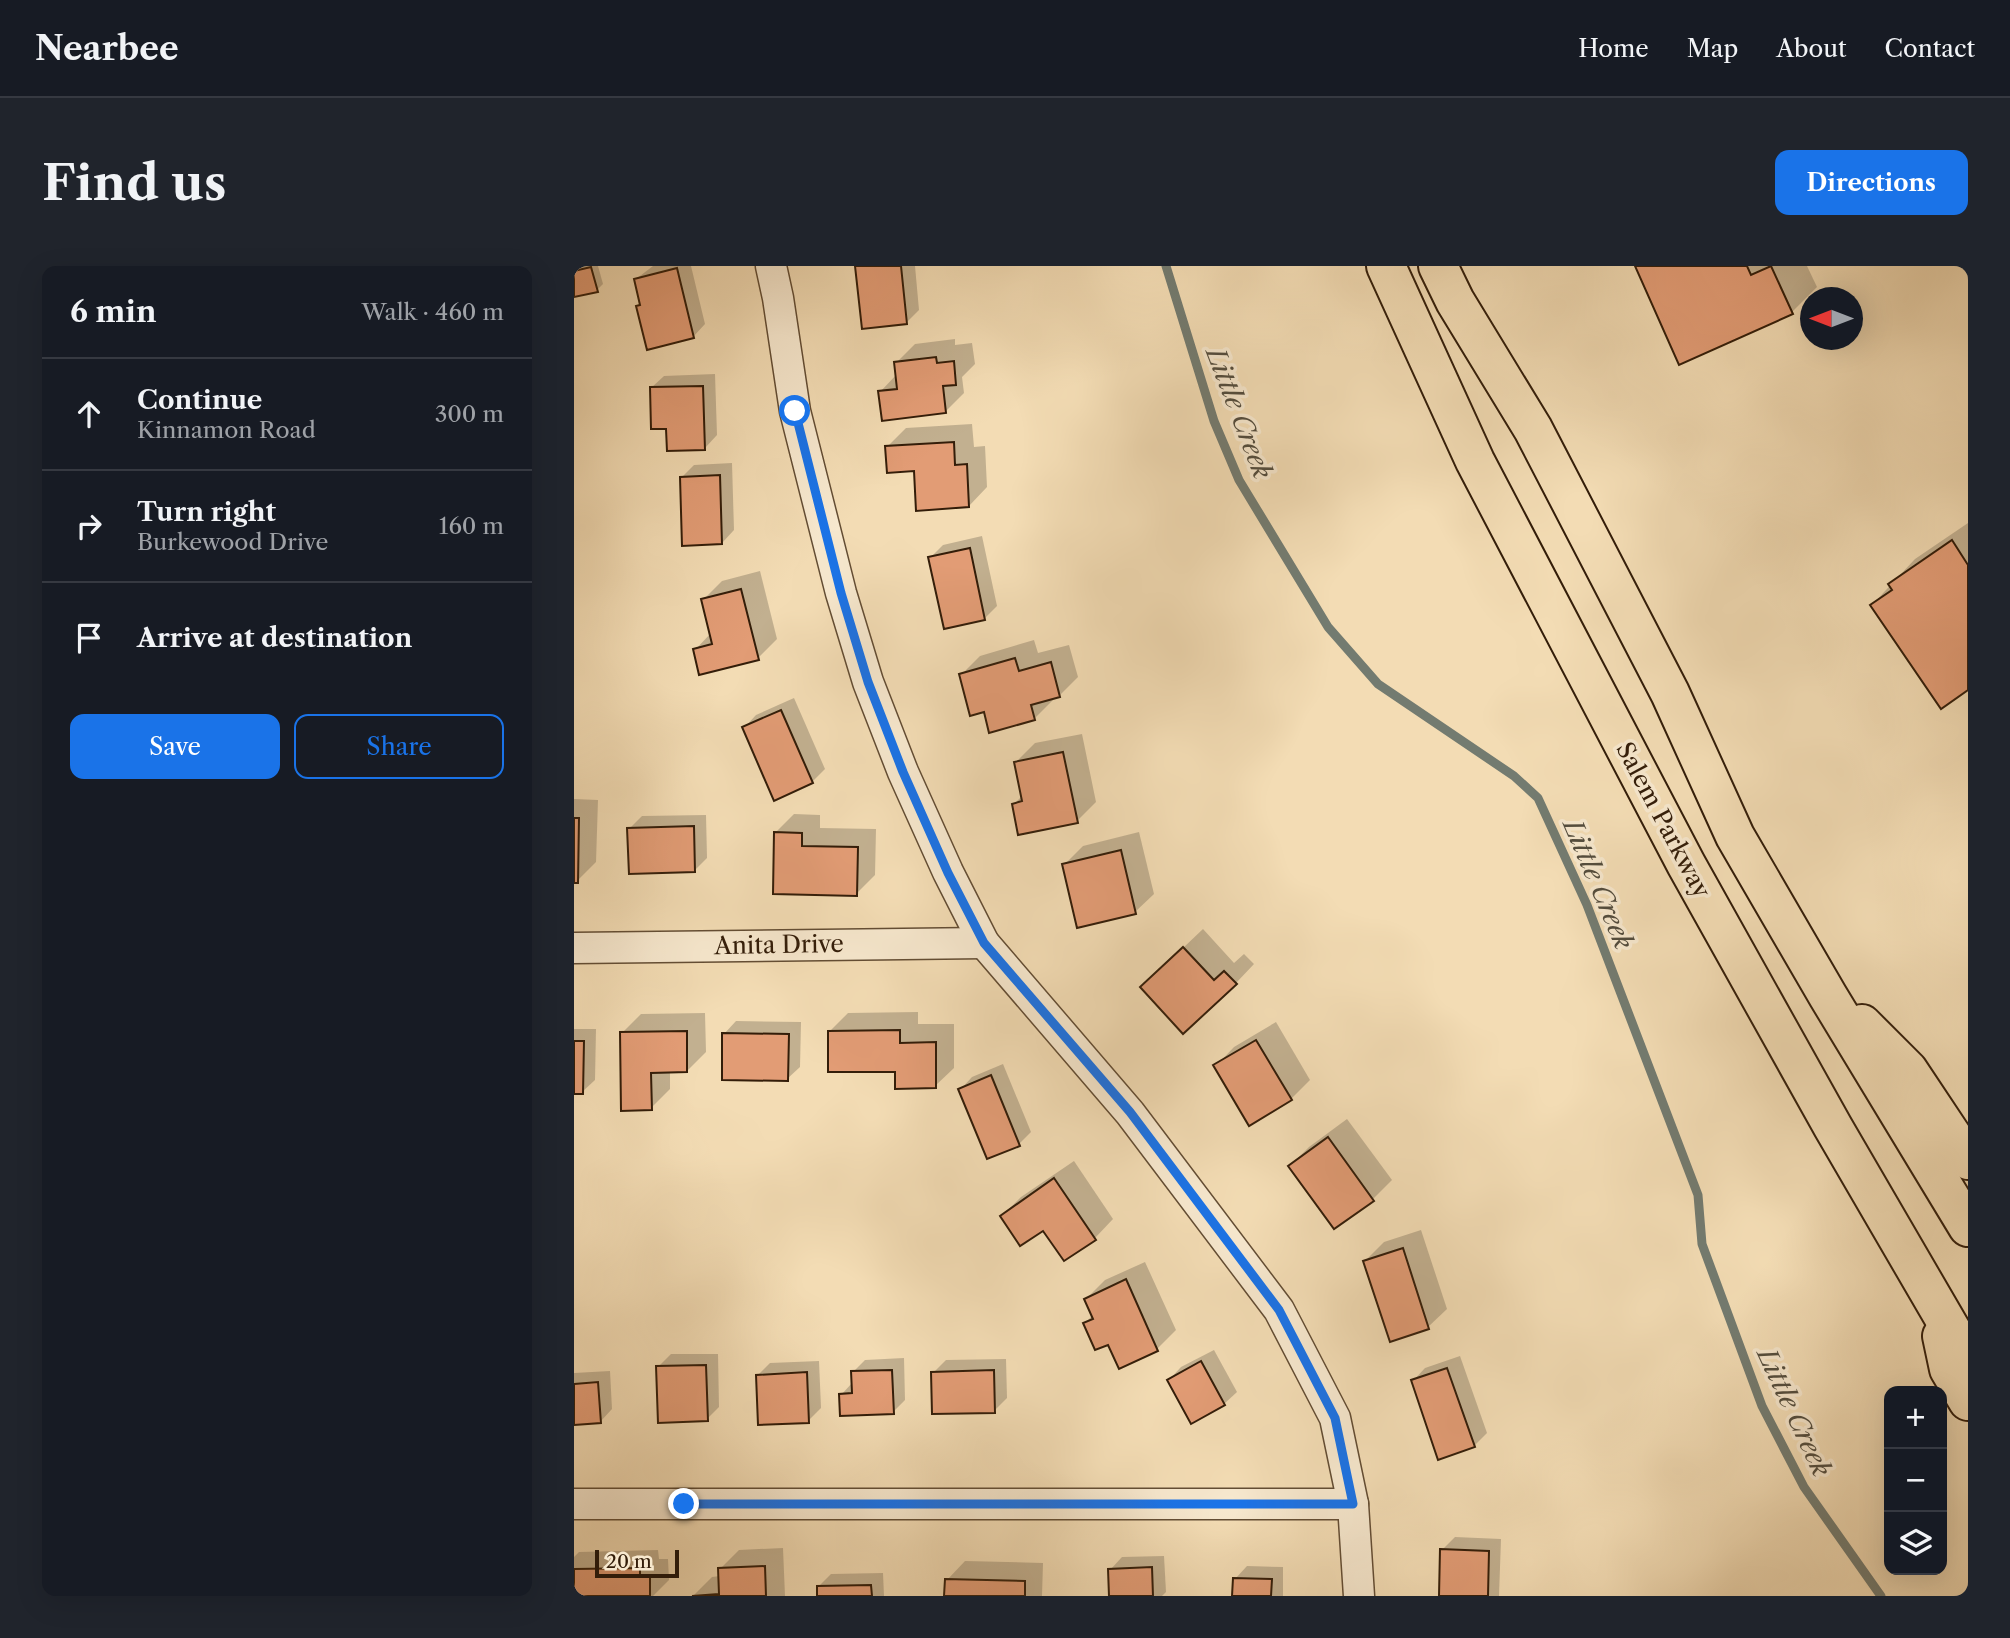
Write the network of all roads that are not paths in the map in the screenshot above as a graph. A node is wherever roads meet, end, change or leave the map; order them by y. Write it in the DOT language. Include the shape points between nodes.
graph roads {
  1 [pos="771,266"];
  2 [pos="1386,266"];
  3 [pos="1438,266"];
  4 [pos="984,943"];
  5 [pos="574,948"];
  6 [pos="1828,996"];
  7 [pos="1968,1160"];
  8 [pos="1968,1227"];
  9 [pos="1936,1307"];
  10 [pos="1968,1359"];
  11 [pos="1968,1401"];
  12 [pos="574,1504"];
  13 [pos="1353,1504"];
  14 [pos="1359,1596"];
  1 -- 4 [label="street" via="795,411 864,670 903,772"];
  2 -- 9 [label="highway, Salem Parkway" via="1475,461 1563,631 1725,935"];
  3 -- 6 [label="highway" via="1533,429 1675,705 1735,836"];
  4 -- 5 [label="street, Anita Drive"];
  4 -- 13 [label="street" via="1130,1112 1279,1310 1335,1418"];
  6 -- 7 [label="highway" via="1908,1070"];
  6 -- 8 [label="highway"];
  9 -- 10 [label="highway, Salem Parkway"];
  9 -- 11 [label="highway" via="1949,1369"];
  12 -- 13 [label="street"];
  13 -- 14 [label="street"];
}
